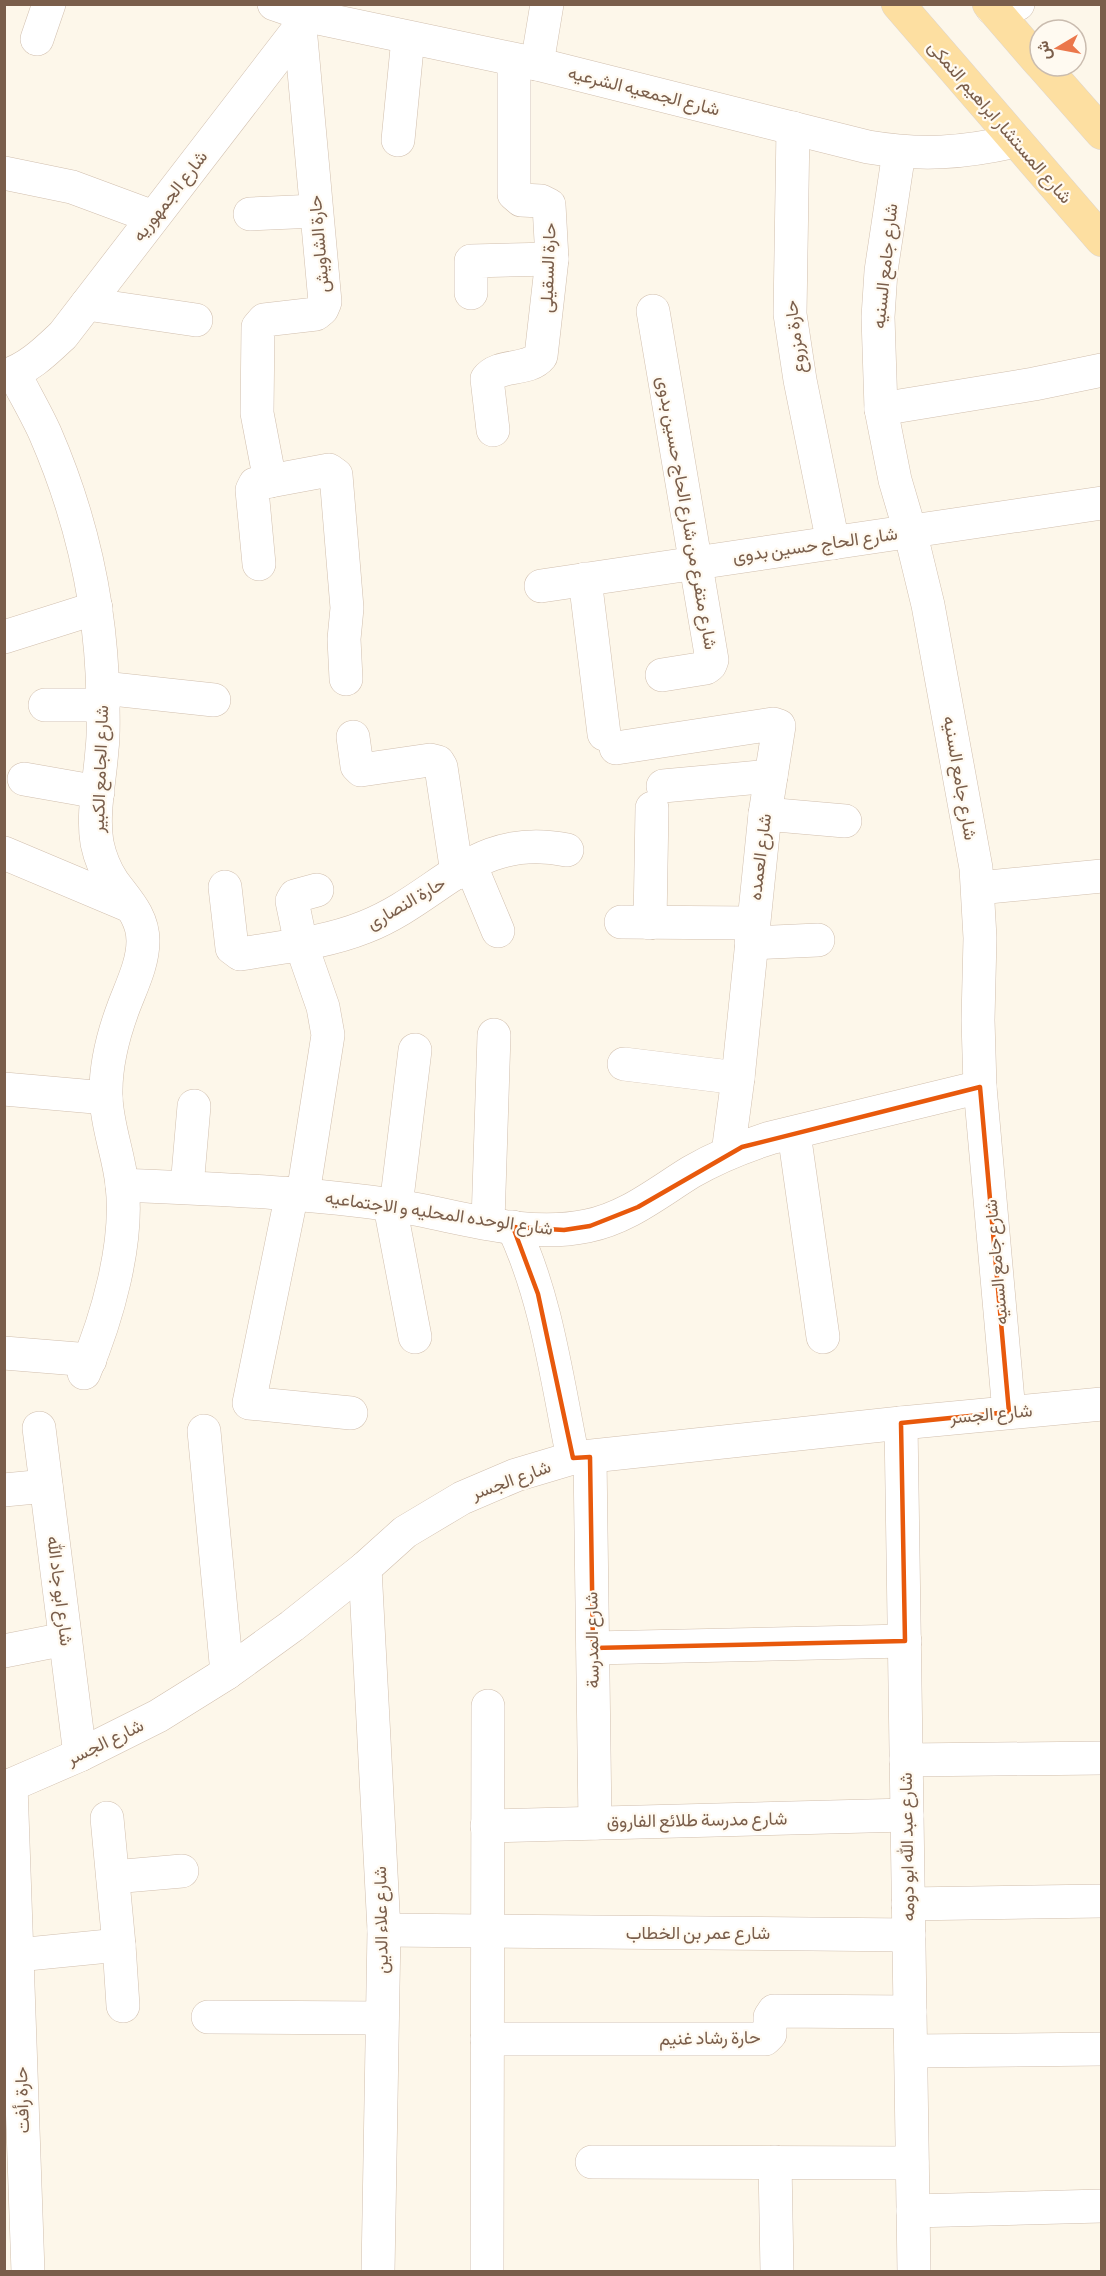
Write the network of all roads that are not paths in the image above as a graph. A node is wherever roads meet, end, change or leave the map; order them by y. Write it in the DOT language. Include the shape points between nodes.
graph roads {
  1 [pos="49,4"];
  2 [pos="274,4"];
  3 [pos="548,4"];
  4 [pos="898,4"];
  5 [pos="1000,6"];
  6 [pos="307,16"];
  7 [pos="408,38"];
  8 [pos="37,39"];
  9 [pos="1028,46"];
  10 [pos="526,62"];
  11 [pos="1053,78"];
  12 [pos="793,128"];
  13 [pos="1101,134"];
  14 [pos="398,140"];
  15 [pos="1016,141"];
  16 [pos="899,152"];
  17 [pos="4,172"];
  18 [pos="316,211"];
  19 [pos="250,214"];
  20 [pos="153,217"];
  21 [pos="1101,240"];
  22 [pos="552,259"];
  23 [pos="471,292"];
  24 [pos="87,304"];
  25 [pos="653,311"];
  26 [pos="196,320"];
  27 [pos="1101,370"];
  28 [pos="9,375"];
  29 [pos="881,409"];
  30 [pos="493,429"];
  31 [pos="270,481"];
  32 [pos="1101,503"];
  33 [pos="910,531"];
  34 [pos="833,543"];
  35 [pos="696,563"];
  36 [pos="259,564"];
  37 [pos="585,579"];
  38 [pos="541,586"];
  39 [pos="96,608"];
  40 [pos="4,637"];
  41 [pos="662,675"];
  42 [pos="346,679"];
  43 [pos="103,696"];
  44 [pos="214,700"];
  45 [pos="45,705"];
  46 [pos="352,737"];
  47 [pos="771,776"];
  48 [pos="24,779"];
  49 [pos="98,792"];
  50 [pos="765,814"];
  51 [pos="845,821"];
  52 [pos="567,850"];
  53 [pos="4,853"];
  54 [pos="464,868"];
  55 [pos="1101,876"];
  56 [pos="225,887"];
  57 [pos="978,888"];
  58 [pos="317,890"];
  59 [pos="132,907"];
  60 [pos="498,931"];
  61 [pos="752,933"];
  62 [pos="818,940"];
  63 [pos="301,944"];
  64 [pos="494,1035"];
  65 [pos="416,1050"];
  66 [pos="624,1064"];
  67 [pos="738,1078"];
  68 [pos="980,1087"];
  69 [pos="4,1089"];
  70 [pos="106,1098"];
  71 [pos="194,1106"];
  72 [pos="794,1133"];
  73 [pos="728,1153"];
  74 [pos="122,1185"];
  75 [pos="187,1187"];
  76 [pos="298,1194"];
  77 [pos="393,1206"];
  78 [pos="500,1225"];
  79 [pos="415,1337"];
  80 [pos="823,1337"];
  81 [pos="4,1353"];
  82 [pos="1101,1404"];
  83 [pos="1010,1412"];
  84 [pos="351,1413"];
  85 [pos="901,1423"];
  86 [pos="39,1428"];
  87 [pos="204,1431"];
  88 [pos="581,1458"];
  89 [pos="46,1486"];
  90 [pos="4,1490"];
  91 [pos="365,1568"];
  92 [pos="66,1639"];
  93 [pos="905,1641"];
  94 [pos="593,1648"];
  95 [pos="4,1651"];
  96 [pos="226,1673"];
  97 [pos="488,1706"];
  98 [pos="80,1755"];
  99 [pos="1101,1758"];
  100 [pos="906,1760"];
  101 [pos="8,1786"];
  102 [pos="907,1815"];
  103 [pos="107,1818"];
  104 [pos="596,1823"];
  105 [pos="487,1826"];
  106 [pos="182,1871"];
  107 [pos="113,1877"];
  108 [pos="1101,1901"];
  109 [pos="908,1919"];
  110 [pos="384,1930"];
  111 [pos="488,1931"];
  112 [pos="120,1945"];
  113 [pos="17,1955"];
  114 [pos="123,2006"];
  115 [pos="910,2012"];
  116 [pos="208,2017"];
  117 [pos="382,2018"];
  118 [pos="487,2039"];
  119 [pos="1101,2049"];
  120 [pos="910,2051"];
  121 [pos="592,2162"];
  122 [pos="775,2162"];
  123 [pos="912,2163"];
  124 [pos="1101,2206"];
  125 [pos="913,2211"];
  126 [pos="28,2271"];
  127 [pos="378,2271"];
  128 [pos="487,2271"];
  129 [pos="777,2271"];
  130 [pos="914,2271"];
  1 -- 8 [label="street"];
  2 -- 6 [label="street, شارع الجمعيه الشرعيه"];
  3 -- 10 [label="street"];
  4 -- 15 [label="main road, شارع المستشار ابراهيم النمكى"];
  5 -- 9 [label="main road"];
  6 -- 7 [label="street, شارع الجمعيه الشرعيه"];
  6 -- 18 [label="street, حارة الشاويش"];
  6 -- 20 [label="street, شارع الجمهوريه"];
  7 -- 10 [label="street, شارع الجمعيه الشرعيه"];
  7 -- 14 [label="street"];
  10 -- 12 [label="street, شارع الجمعيه الشرعيه"];
  10 -- 22 [label="street, حارة السقيلى" via="514,194 521,200 549,205"];
  11 -- 13 [label="main road"];
  12 -- 16 [label="street, شارع الجمعيه الشرعيه"];
  12 -- 34 [label="street, حارة مزروع" via="790,314"];
  15 -- 16 [label="street, شارع الجمعيه الشرعيه" via="938,154"];
  15 -- 21 [label="main road, شارع المستشار ابراهيم النمكى"];
  16 -- 29 [label="street, شارع جامع السنيه" via="881,271"];
  17 -- 20 [label="street" via="72,187"];
  18 -- 19 [label="street"];
  18 -- 31 [label="street, حارة الشاويش" via="324,305 316,314 264,320 258,327 257,413"];
  20 -- 24 [label="street, شارع الجمهوريه"];
  22 -- 23 [label="street" via="471,261"];
  22 -- 30 [label="street, حارة السقيلى" via="541,356 536,363 487,379"];
  24 -- 26 [label="street"];
  24 -- 28 [label="street, شارع الجمهوريه" via="42,355"];
  25 -- 35 [label="street, شارع متفرع من شارع الحاج حسين بدوى"];
  27 -- 29 [label="street"];
  28 -- 39 [label="street, شارع الجامع الكبير" via="45,433 85,551"];
  29 -- 33 [label="street, شارع جامع السنيه"];
  31 -- 36 [label="street" via="255,484 252,490"];
  31 -- 42 [label="street" via="329,470 336,475 347,608"];
  32 -- 33 [label="street, شارع الحاج حسين بدوى"];
  33 -- 34 [label="street, شارع الحاج حسين بدوى"];
  33 -- 57 [label="street, شارع جامع السنيه" via="936,642"];
  34 -- 35 [label="street, شارع الحاج حسين بدوى"];
  35 -- 37 [label="street, شارع الحاج حسين بدوى"];
  35 -- 41 [label="street, شارع متفرع من شارع الحاج حسين بدوى" via="712,660 706,668"];
  37 -- 38 [label="street, شارع الحاج حسين بدوى"];
  37 -- 47 [label="street, شارع العمده" via="610,741 773,724 779,726 779,731"];
  39 -- 40 [label="street"];
  39 -- 43 [label="street, شارع الجامع الكبير"];
  43 -- 44 [label="street"];
  43 -- 45 [label="street"];
  43 -- 49 [label="street, شارع الجامع الكبير"];
  46 -- 54 [label="street" via="361,770 438,762"];
  47 -- 50 [label="street, شارع العمده"];
  47 -- 61 [label="street" via="657,797 635,923"];
  48 -- 49 [label="street"];
  49 -- 59 [label="street, شارع الجامع الكبير" via="97,841 102,861"];
  50 -- 51 [label="street"];
  50 -- 61 [label="street, شارع العمده"];
  52 -- 54 [label="street, حارة النصارى" via="517,847 485,856"];
  53 -- 59 [label="street"];
  54 -- 60 [label="street"];
  54 -- 63 [label="street, حارة النصارى" via="366,927"];
  55 -- 57 [label="street"];
  56 -- 63 [label="street, حارة النصارى" via="232,946 237,953"];
  57 -- 68 [label="street, شارع جامع السنيه"];
  58 -- 63 [label="street" via="293,899"];
  59 -- 70 [label="street, شارع الجامع الكبير" via="140,922 142,956 113,1036"];
  61 -- 62 [label="street"];
  61 -- 67 [label="street, شارع العمده"];
  63 -- 76 [label="street" via="323,1007 328,1035"];
  64 -- 78 [label="street"];
  65 -- 77 [label="street"];
  66 -- 67 [label="street"];
  67 -- 73 [label="street, شارع العمده"];
  68 -- 72 [label="street, شارع الوحده المحليه و الاجتماعيه"];
  68 -- 83 [label="street, شارع جامع السنيه"];
  69 -- 70 [label="street"];
  70 -- 74 [label="street, شارع الجامع الكبير"];
  71 -- 75 [label="street"];
  72 -- 73 [label="street, شارع الوحده المحليه و الاجتماعيه"];
  72 -- 80 [label="street"];
  73 -- 78 [label="street, شارع الوحده المحليه و الاجتماعيه" via="638,1207 590,1226 538,1231"];
  74 -- 75 [label="street, شارع الوحده المحليه و الاجتماعيه"];
  74 -- 81 [label="street, شارع الجامع الكبير" via="122,1230 116,1274 87,1366"];
  75 -- 76 [label="street, شارع الوحده المحليه و الاجتماعيه"];
  76 -- 77 [label="street, شارع الوحده المحليه و الاجتماعيه"];
  76 -- 84 [label="street" via="249,1403"];
  77 -- 78 [label="street, شارع الوحده المحليه و الاجتماعيه"];
  77 -- 79 [label="street"];
  78 -- 88 [label="street, شارع المدرسة" via="523,1249"];
  82 -- 83 [label="street, شارع الجسر"];
  83 -- 85 [label="street, شارع الجسر"];
  85 -- 88 [label="street, شارع الجسر"];
  85 -- 93 [label="street, شارع عبد الله ابو دومه"];
  86 -- 89 [label="street, شارع ابو جاد الله"];
  87 -- 96 [label="street"];
  88 -- 91 [label="street, شارع الجسر" via="516,1475 462,1498 405,1532"];
  88 -- 94 [label="street, شارع المدرسة"];
  89 -- 90 [label="street"];
  89 -- 92 [label="street, شارع ابو جاد الله"];
  91 -- 96 [label="street, شارع الجسر"];
  91 -- 110 [label="street, شارع علاء الدين"];
  92 -- 95 [label="street"];
  92 -- 98 [label="street, شارع ابو جاد الله"];
  93 -- 94 [label="street"];
  93 -- 100 [label="street, شارع عبد الله ابو دومه"];
  94 -- 104 [label="street, شارع المدرسة"];
  96 -- 98 [label="street, شارع الجسر" via="158,1716"];
  97 -- 105 [label="street"];
  98 -- 101 [label="street, شارع الجسر"];
  99 -- 100 [label="street"];
  100 -- 102 [label="street, شارع عبد الله ابو دومه"];
  101 -- 113 [label="street, حارة رأفت"];
  102 -- 104 [label="street, شارع مدرسة طلائع الفاروق"];
  102 -- 109 [label="street, شارع عبد الله ابو دومه"];
  103 -- 107 [label="street"];
  104 -- 105 [label="street, شارع مدرسة طلائع الفاروق"];
  105 -- 111 [label="street"];
  106 -- 107 [label="street"];
  107 -- 112 [label="street"];
  108 -- 109 [label="street, شارع عمر بن الخطاب"];
  109 -- 111 [label="street, شارع عمر بن الخطاب"];
  109 -- 115 [label="street, شارع عبد الله ابو دومه"];
  110 -- 111 [label="street, شارع عمر بن الخطاب"];
  110 -- 117 [label="street, شارع علاء الدين"];
  111 -- 118 [label="street"];
  112 -- 113 [label="street"];
  112 -- 114 [label="street"];
  113 -- 126 [label="street, حارة رأفت"];
  115 -- 118 [label="street, حارة رشاد غنيم" via="776,2010 771,2015 770,2034 765,2038"];
  115 -- 120 [label="street, شارع عبد الله ابو دومه"];
  116 -- 117 [label="street"];
  117 -- 127 [label="street, شارع علاء الدين"];
  118 -- 128 [label="street"];
  119 -- 120 [label="street"];
  120 -- 123 [label="street, شارع عبد الله ابو دومه"];
  121 -- 122 [label="street"];
  122 -- 123 [label="street"];
  122 -- 129 [label="street"];
  123 -- 125 [label="street, شارع عبد الله ابو دومه"];
  124 -- 125 [label="street"];
  125 -- 130 [label="street, شارع عبد الله ابو دومه"];
}
